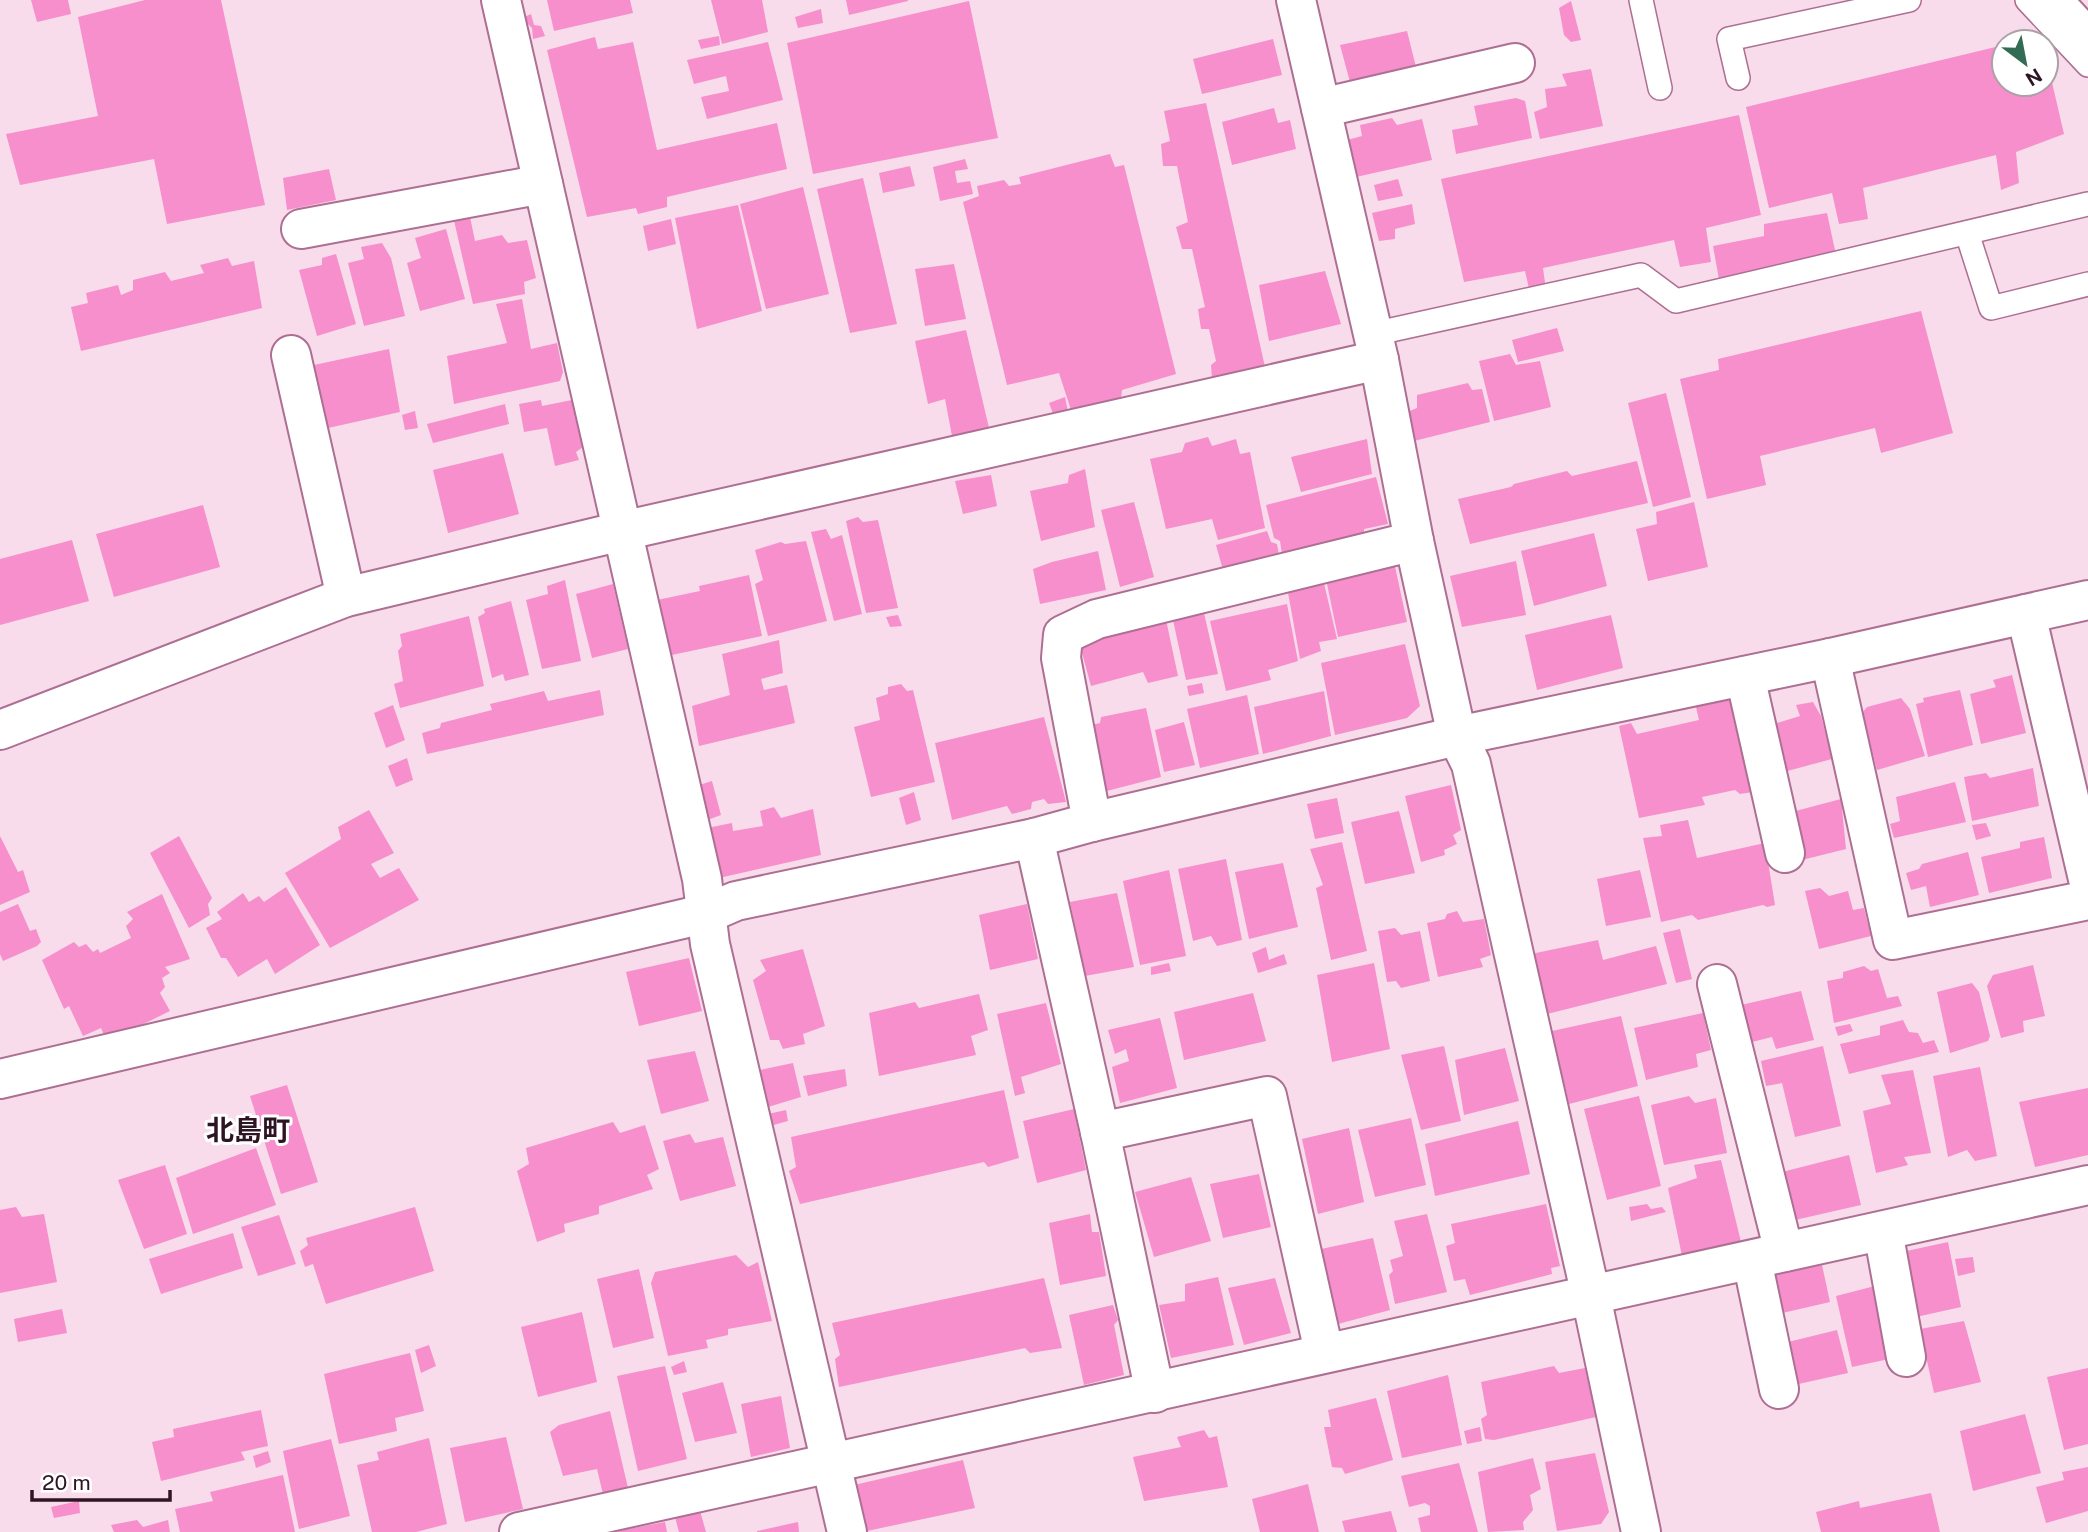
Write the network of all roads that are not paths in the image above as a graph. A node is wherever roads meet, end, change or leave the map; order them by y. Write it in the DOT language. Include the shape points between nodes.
graph roads {
  1 [pos="501,0"];
  2 [pos="1296,0"];
  3 [pos="1641,0"];
  4 [pos="1909,0"];
  5 [pos="2027,0"];
  6 [pos="2053,0"];
  7 [pos="2088,39"];
  8 [pos="1515,63"];
  9 [pos="2088,65"];
  10 [pos="1738,78"];
  11 [pos="1660,89"];
  12 [pos="1321,108"];
  13 [pos="543,184"];
  14 [pos="2088,204"];
  15 [pos="300,229"];
  16 [pos="1967,233"];
  17 [pos="2088,284"];
  18 [pos="1376,347"];
  19 [pos="291,355"];
  20 [pos="622,531"];
  21 [pos="1414,541"];
  22 [pos="346,597"];
  23 [pos="2088,600"];
  24 [pos="2026,614"];
  25 [pos="1830,658"];
  26 [pos="1745,676"];
  27 [pos="0,730"];
  28 [pos="1457,736"];
  29 [pos="1092,822"];
  30 [pos="1034,838"];
  31 [pos="1785,853"];
  32 [pos="2088,879"];
  33 [pos="2088,900"];
  34 [pos="708,913"];
  35 [pos="1717,985"];
  36 [pos="0,1079"];
  37 [pos="1100,1132"];
  38 [pos="2088,1185"];
  39 [pos="1883,1231"];
  40 [pos="1768,1256"];
  41 [pos="1591,1296"];
  42 [pos="1324,1352"];
  43 [pos="1906,1357"];
  44 [pos="1779,1389"];
  45 [pos="1154,1393"];
  46 [pos="831,1465"];
  47 [pos="574,1526"];
  48 [pos="519,1532"];
  49 [pos="847,1532"];
  50 [pos="1641,1532"];
  1 -- 13 [label="street"];
  2 -- 12 [label="street"];
  3 -- 11 [label="lane"];
  4 -- 10 [label="lane" via="1729,38"];
  5 -- 9 [label="lane"];
  6 -- 7 [label="street"];
  8 -- 12 [label="street"];
  12 -- 18 [label="street"];
  13 -- 15 [label="street"];
  13 -- 20 [label="street"];
  14 -- 16 [label="lane"];
  16 -- 17 [label="lane" via="1991,308"];
  16 -- 18 [label="lane" via="1676,301 1641,275"];
  18 -- 20 [label="street"];
  18 -- 21 [label="street"];
  19 -- 22 [label="street"];
  20 -- 22 [label="street"];
  20 -- 34 [label="street"];
  21 -- 28 [label="street"];
  21 -- 29 [label="street" via="1097,619 1063,635 1060,658"];
  22 -- 27 [label="street"];
  23 -- 24 [label="street"];
  24 -- 25 [label="street"];
  24 -- 32 [label="street"];
  25 -- 26 [label="street"];
  25 -- 33 [label="street" via="1893,940"];
  26 -- 28 [label="street"];
  26 -- 31 [label="street"];
  28 -- 29 [label="street"];
  28 -- 41 [label="street" via="1471,764"];
  29 -- 30 [label="street"];
  30 -- 34 [label="street" via="736,901"];
  30 -- 37 [label="street"];
  34 -- 36 [label="street"];
  34 -- 46 [label="street" via="710,944"];
  35 -- 40 [label="street"];
  37 -- 42 [label="street" via="1267,1096"];
  37 -- 45 [label="street"];
  38 -- 39 [label="street"];
  39 -- 40 [label="street"];
  39 -- 43 [label="street"];
  40 -- 41 [label="street"];
  40 -- 44 [label="street"];
  41 -- 42 [label="street"];
  41 -- 50 [label="street"];
  42 -- 45 [label="street"];
  45 -- 46 [label="street"];
  46 -- 47 [label="street"];
  46 -- 49 [label="street"];
  47 -- 48 [label="street"];
}
